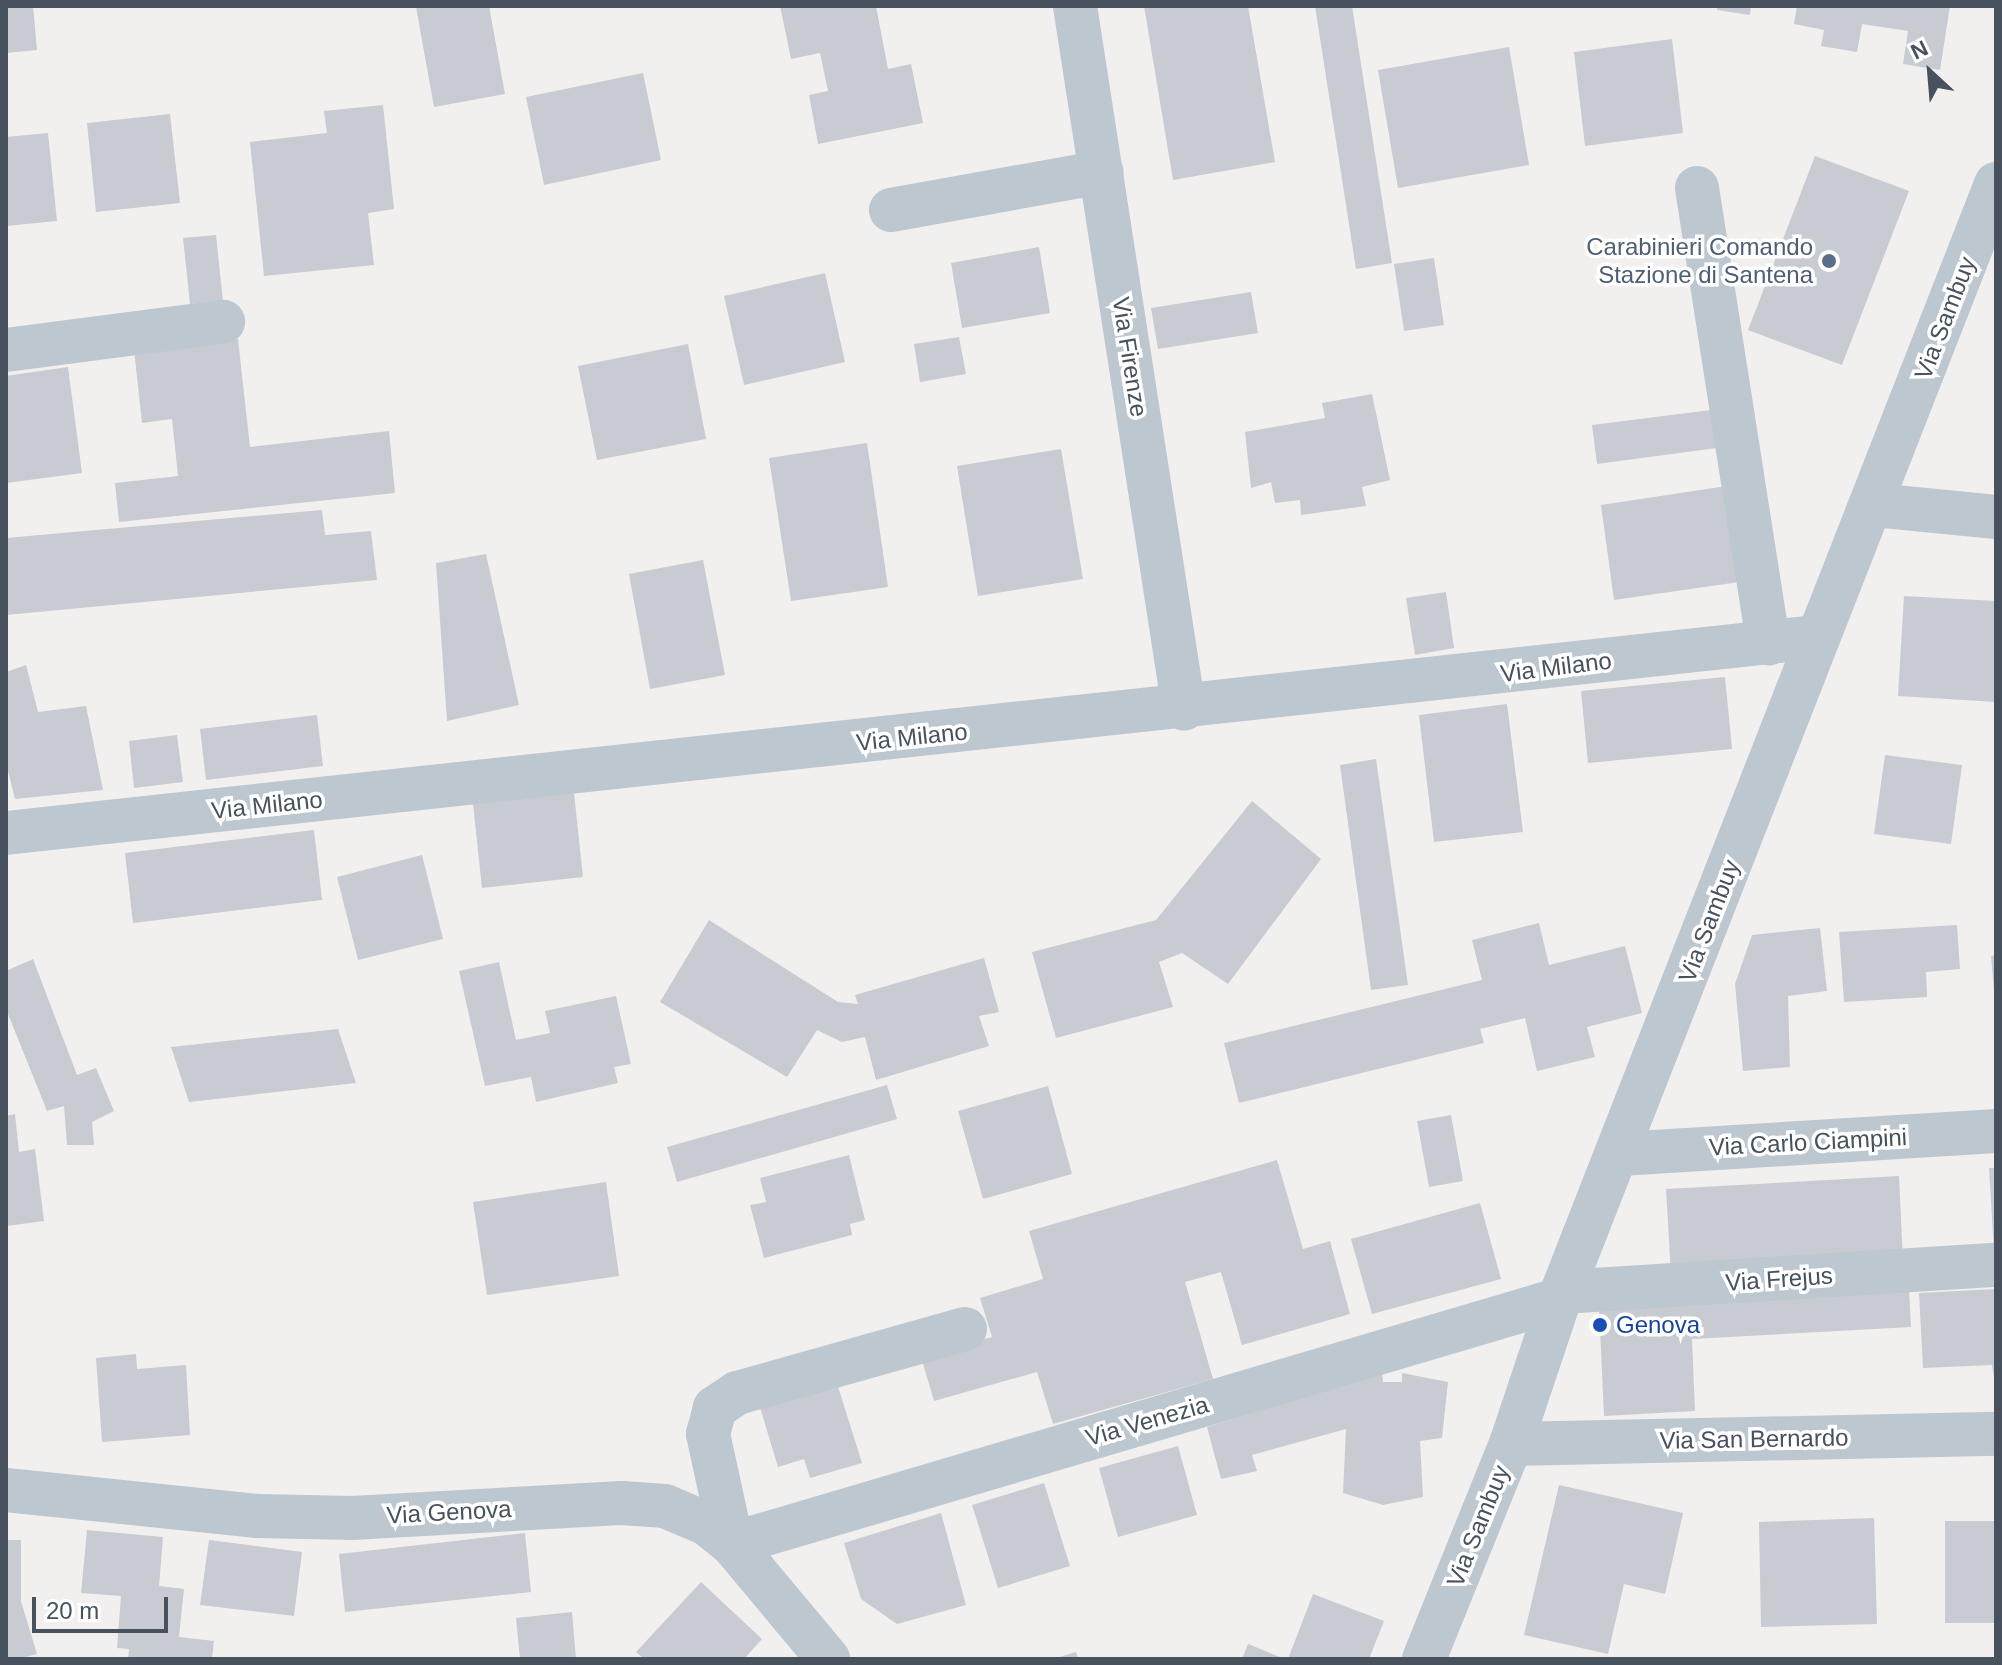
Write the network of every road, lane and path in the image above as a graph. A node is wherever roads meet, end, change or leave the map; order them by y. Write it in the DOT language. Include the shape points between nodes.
graph roads {
  1 [pos="1075,6"];
  2 [pos="1102,172"];
  3 [pos="1996,184"];
  4 [pos="1697,188"];
  5 [pos="891,210"];
  6 [pos="223,322"];
  7 [pos="6,350"];
  8 [pos="1874,505"];
  9 [pos="1996,517"];
  10 [pos="1817,637"];
  11 [pos="1768,643"];
  12 [pos="1184,709"];
  13 [pos="6,833"];
  14 [pos="1996,1131"];
  15 [pos="1620,1154"];
  16 [pos="1996,1265"];
  17 [pos="1561,1295"];
  18 [pos="965,1329"];
  19 [pos="1996,1434"];
  20 [pos="1511,1444"];
  21 [pos="6,1490"];
  22 [pos="732,1544"];
  23 [pos="828,1659"];
  24 [pos="1424,1659"];
  1 -- 2 [label="street, Via Firenze"];
  2 -- 5 [label="street"];
  2 -- 12 [label="street, Via Firenze"];
  3 -- 8 [label="street, Via Sambuy"];
  4 -- 11 [label="street"];
  6 -- 7 [label="street"];
  8 -- 9 [label="street"];
  8 -- 10 [label="street, Via Sambuy"];
  10 -- 11 [label="street, Via Milano"];
  10 -- 15 [label="street, Via Sambuy"];
  11 -- 12 [label="street, Via Milano"];
  12 -- 13 [label="street, Via Milano"];
  14 -- 15 [label="street, Via Carlo Ciampini"];
  15 -- 17 [label="street, Via Sambuy"];
  16 -- 17 [label="street, Via Frejus"];
  17 -- 20 [label="street, Via Sambuy"];
  17 -- 22 [label="street, Via Venezia"];
  18 -- 22 [label="street" via="737,1393 715,1408 708,1434"];
  19 -- 20 [label="street, Via San Bernardo"];
  20 -- 24 [label="street, Via Sambuy"];
  21 -- 22 [label="street, Via Genova" via="258,1516 352,1518 622,1503 665,1506 707,1524"];
  22 -- 23 [label="street, Via Genova"];
}
